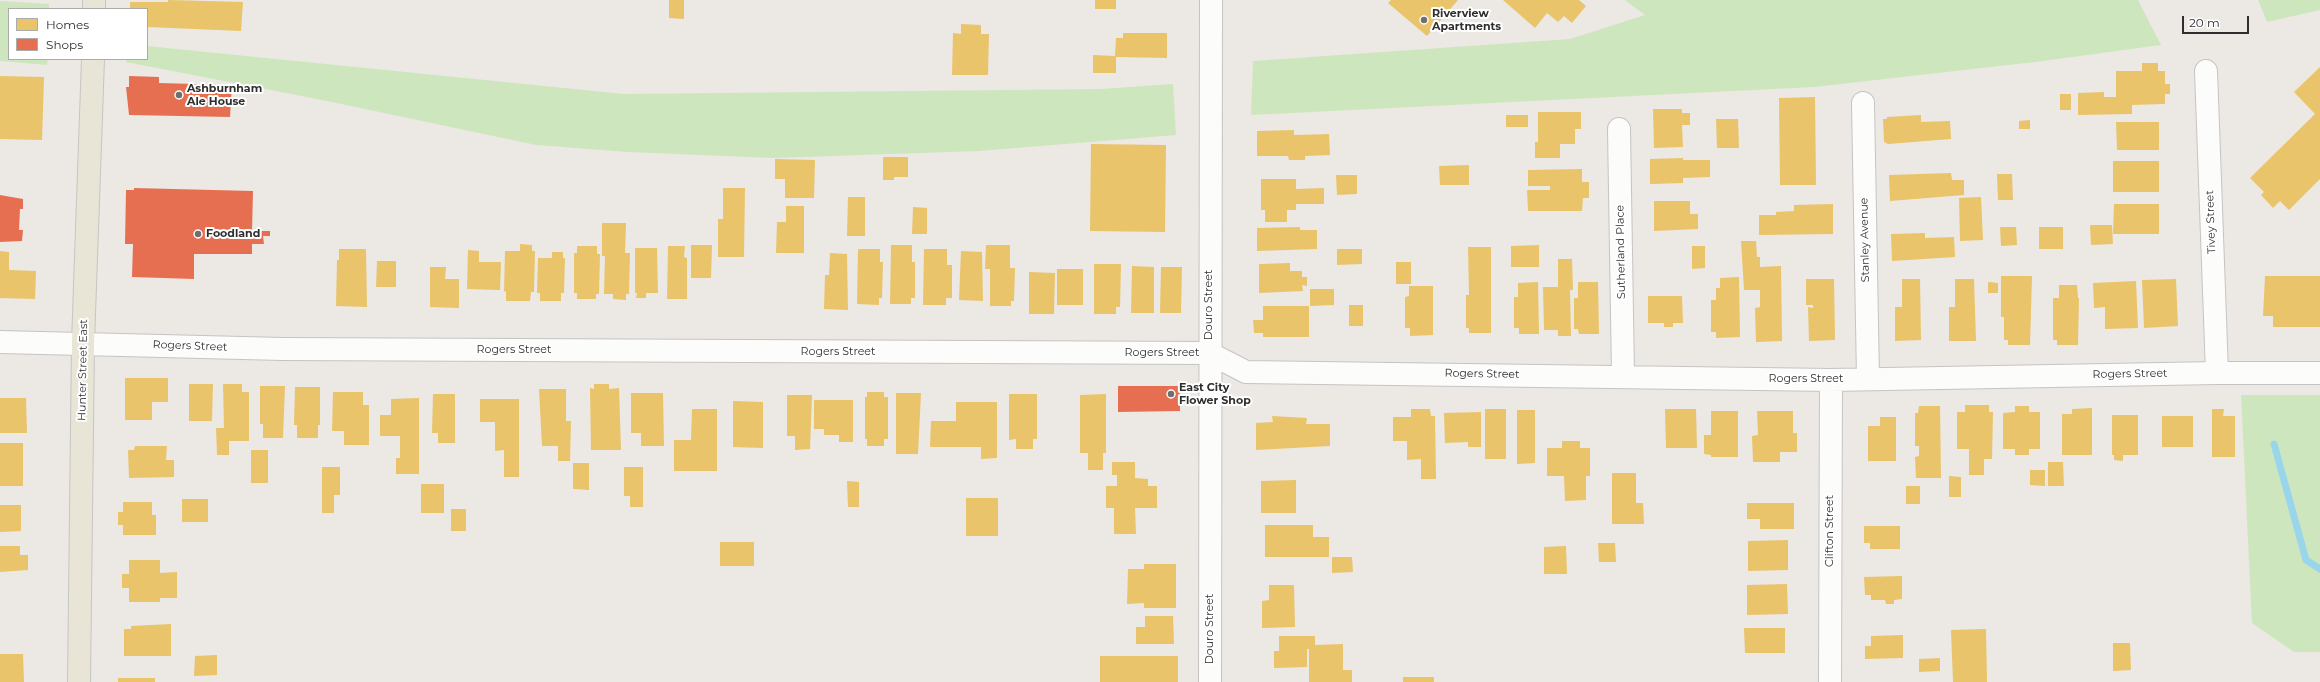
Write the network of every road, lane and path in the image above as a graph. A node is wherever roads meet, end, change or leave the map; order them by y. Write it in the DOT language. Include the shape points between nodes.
graph roads {
  1 [pos="1211,0"];
  2 [pos="93,60"];
  3 [pos="2206,71"];
  4 [pos="1863,103"];
  5 [pos="1619,129"];
  6 [pos="0,342"];
  7 [pos="83,343"];
  8 [pos="1209,353"];
  9 [pos="2217,372"];
  10 [pos="2320,373"];
  11 [pos="1623,376"];
  12 [pos="1868,378"];
  13 [pos="1831,380"];
  14 [pos="79,682"];
  15 [pos="1210,682"];
  16 [pos="1830,682"];
  1 -- 8 [label="street, Douro Street"];
  2 -- 7 [label="main road, Hunter Street East"];
  3 -- 9 [label="street, Tivey Street"];
  4 -- 12 [label="street, Stanley Avenue"];
  5 -- 11 [label="street, Sutherland Place"];
  6 -- 7 [label="street, Rogers Street"];
  7 -- 8 [label="street, Rogers Street" via="291,349"];
  7 -- 14 [label="main road, Hunter Street East"];
  8 -- 11 [label="street, Rogers Street" via="1246,372"];
  8 -- 15 [label="street, Douro Street"];
  9 -- 10 [label="street, Rogers Street"];
  9 -- 12 [label="street, Rogers Street"];
  11 -- 13 [label="street, Rogers Street"];
  12 -- 13 [label="street, Rogers Street"];
  13 -- 16 [label="street, Clifton Street"];
}
